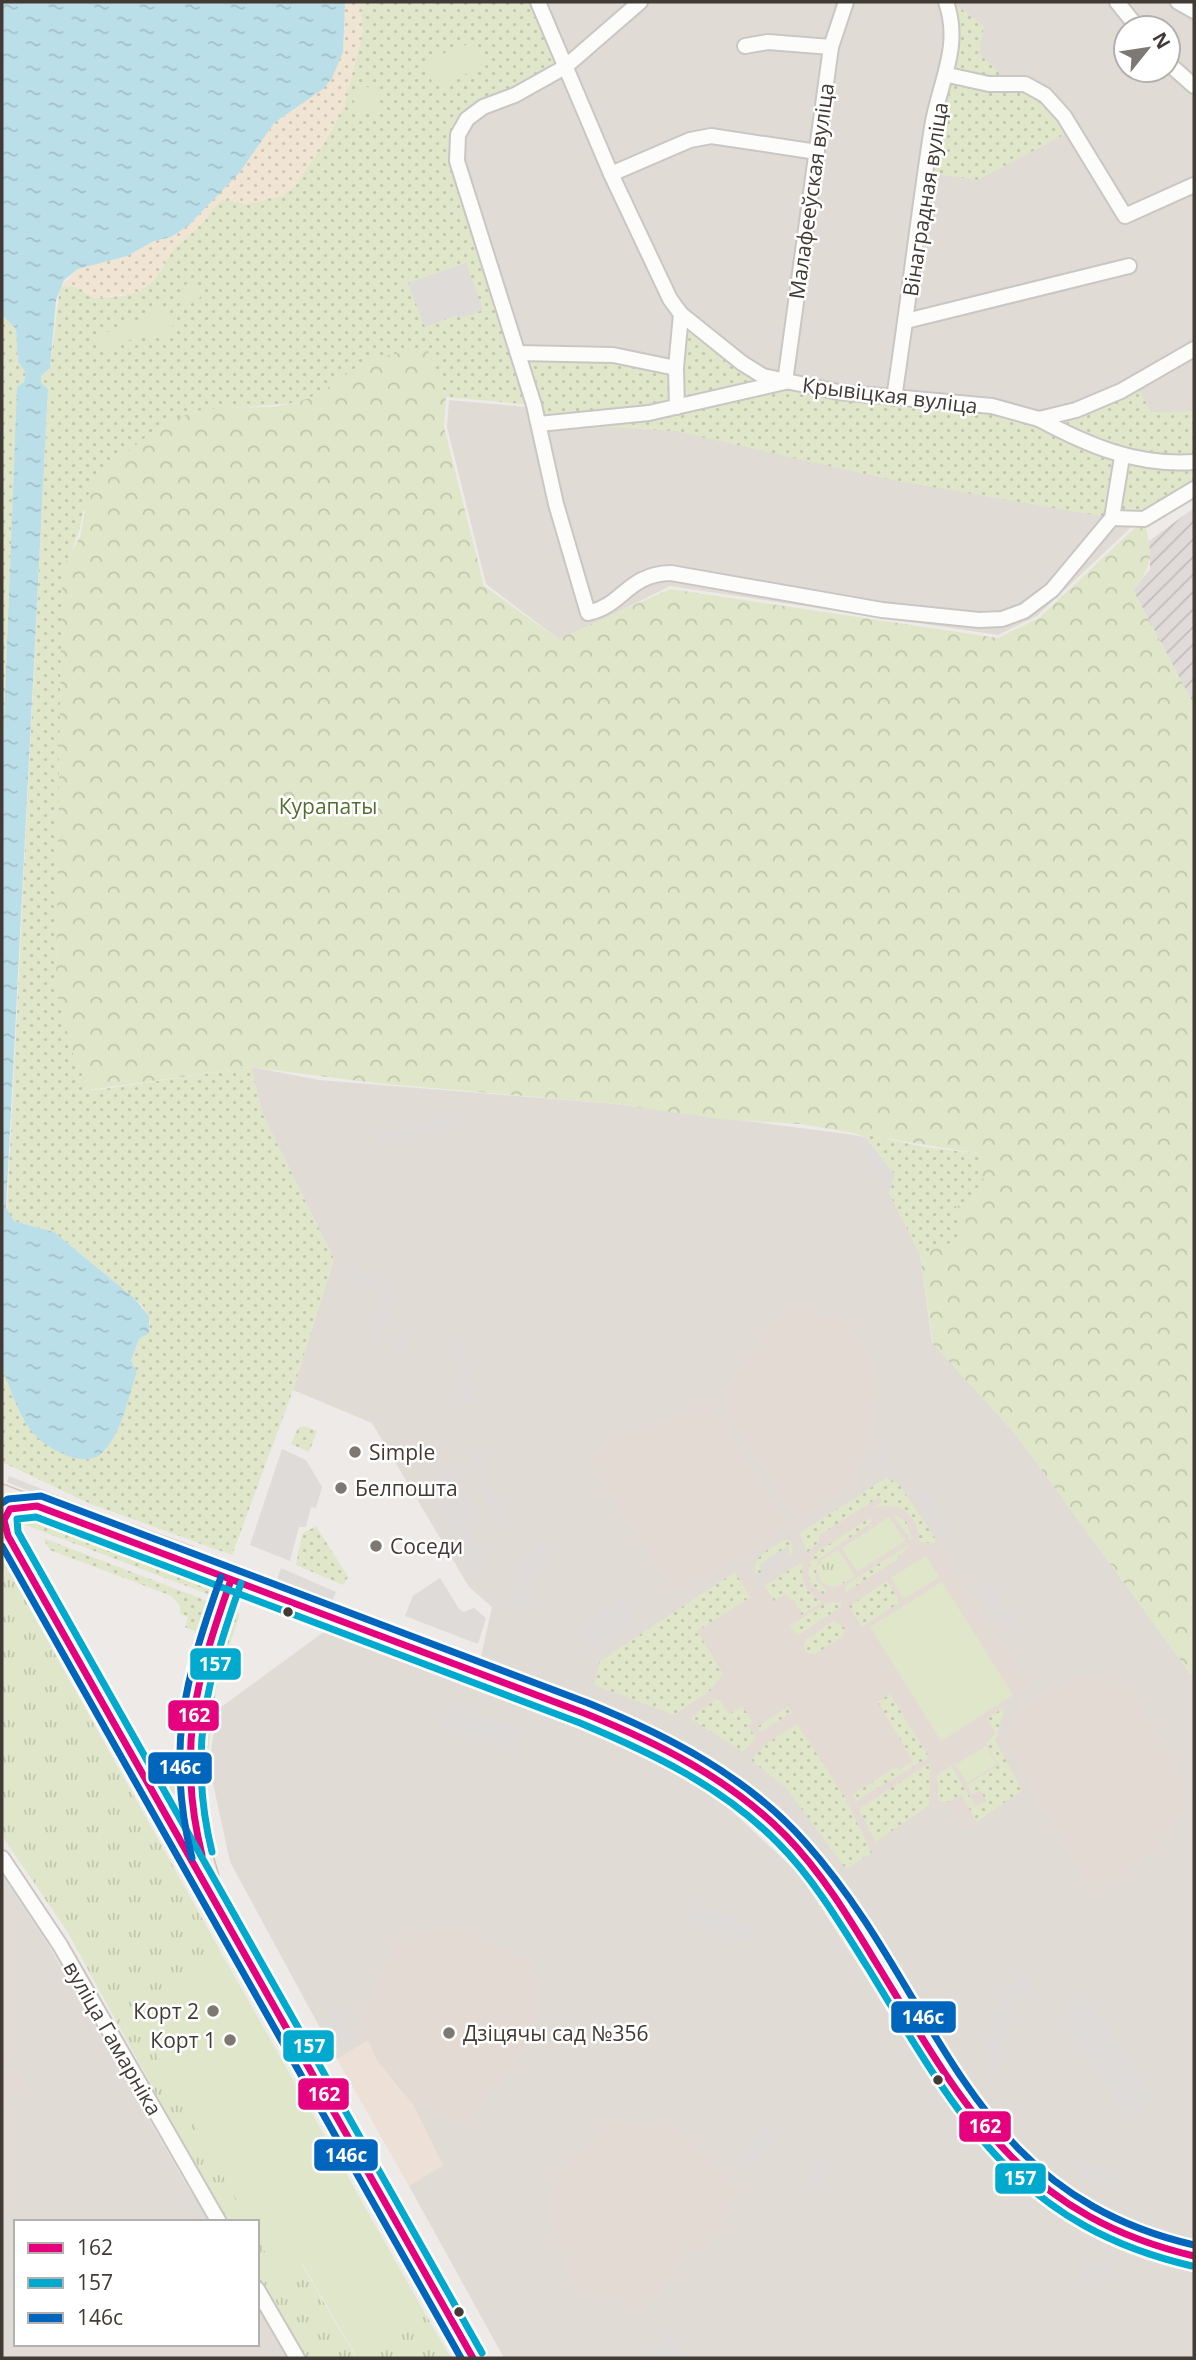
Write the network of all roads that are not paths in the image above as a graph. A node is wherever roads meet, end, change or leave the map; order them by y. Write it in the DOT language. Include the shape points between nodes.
graph roads {
  1 [pos="538,2"];
  2 [pos="640,2"];
  3 [pos="846,2"];
  4 [pos="946,2"];
  5 [pos="1178,2"];
  6 [pos="1194,11"];
  7 [pos="745,46"];
  8 [pos="831,47"];
  9 [pos="565,67"];
  10 [pos="948,75"];
  11 [pos="817,152"];
  12 [pos="611,174"];
  13 [pos="1194,185"];
  14 [pos="1129,266"];
  15 [pos="681,314"];
  16 [pos="906,321"];
  17 [pos="1194,349"];
  18 [pos="518,353"];
  19 [pos="676,368"];
  20 [pos="785,382"];
  21 [pos="894,398"];
  22 [pos="677,407"];
  23 [pos="1039,419"];
  24 [pos="539,424"];
  25 [pos="1122,457"];
  26 [pos="1194,462"];
  27 [pos="1194,488"];
  28 [pos="1112,519"];
  29 [pos="2,1494"];
  30 [pos="37,1506"];
  31 [pos="5,1531"];
  32 [pos="231,1580"];
  33 [pos="2,1858"];
  34 [pos="223,1916"];
  35 [pos="218,2220"];
  36 [pos="1194,2256"];
  37 [pos="259,2292"];
  38 [pos="297,2358"];
  39 [pos="473,2358"];
  1 -- 9 [label="street, Крывіцкая вуліца"];
  2 -- 9 [label="street"];
  3 -- 8 [label="street, Малафееўская вуліца"];
  4 -- 10 [label="street, Вінаградная вуліца" via="953,29"];
  5 -- 6 [label="street"];
  7 -- 8 [label="street" via="768,42"];
  8 -- 11 [label="street, Малафееўская вуліца"];
  9 -- 12 [label="street, Крывіцкая вуліца"];
  9 -- 18 [label="street" via="474,113 458,135 457,161"];
  10 -- 13 [label="street" via="989,84 1025,84 1045,95 1069,123 1125,216"];
  10 -- 16 [label="street, Вінаградная вуліца" via="933,123"];
  11 -- 12 [label="street" via="711,136 690,140"];
  11 -- 20 [label="street, Малафееўская вуліца"];
  12 -- 15 [label="street, Крывіцкая вуліца" via="659,278"];
  14 -- 16 [label="street"];
  15 -- 19 [label="street"];
  15 -- 20 [label="street, Крывіцкая вуліца" via="742,363"];
  16 -- 21 [label="street, Вінаградная вуліца"];
  17 -- 23 [label="street, Крывіцкая вуліца" via="1121,391"];
  18 -- 19 [label="street" via="612,355"];
  18 -- 24 [label="street"];
  19 -- 22 [label="street"];
  20 -- 21 [label="street, Крывіцкая вуліца"];
  20 -- 22 [label="street"];
  21 -- 23 [label="street, Крывіцкая вуліца" via="992,406"];
  22 -- 24 [label="street"];
  23 -- 25 [label="street"];
  24 -- 28 [label="street" via="556,504 589,612 611,603 642,578 671,573 882,610 1002,619 1024,611 1052,590"];
  25 -- 26 [label="street" via="1155,463"];
  25 -- 28 [label="street"];
  27 -- 28 [label="street" via="1144,519"];
  29 -- 30 [label="main road"];
  30 -- 31 [label="main road" via="10,1509"];
  30 -- 32 [label="main road"];
  31 -- 34 [label="main road"];
  32 -- 34 [label="main road" via="202,1665 190,1734 193,1816"];
  32 -- 36 [label="main road" via="640,1736 737,1793 788,1838 829,1889 969,2106 1006,2153 1099,2224"];
  33 -- 35 [label="street, вуліца Гамарніка" via="60,1945"];
  34 -- 39 [label="main road"];
  37 -- 38 [label="street"];
}
